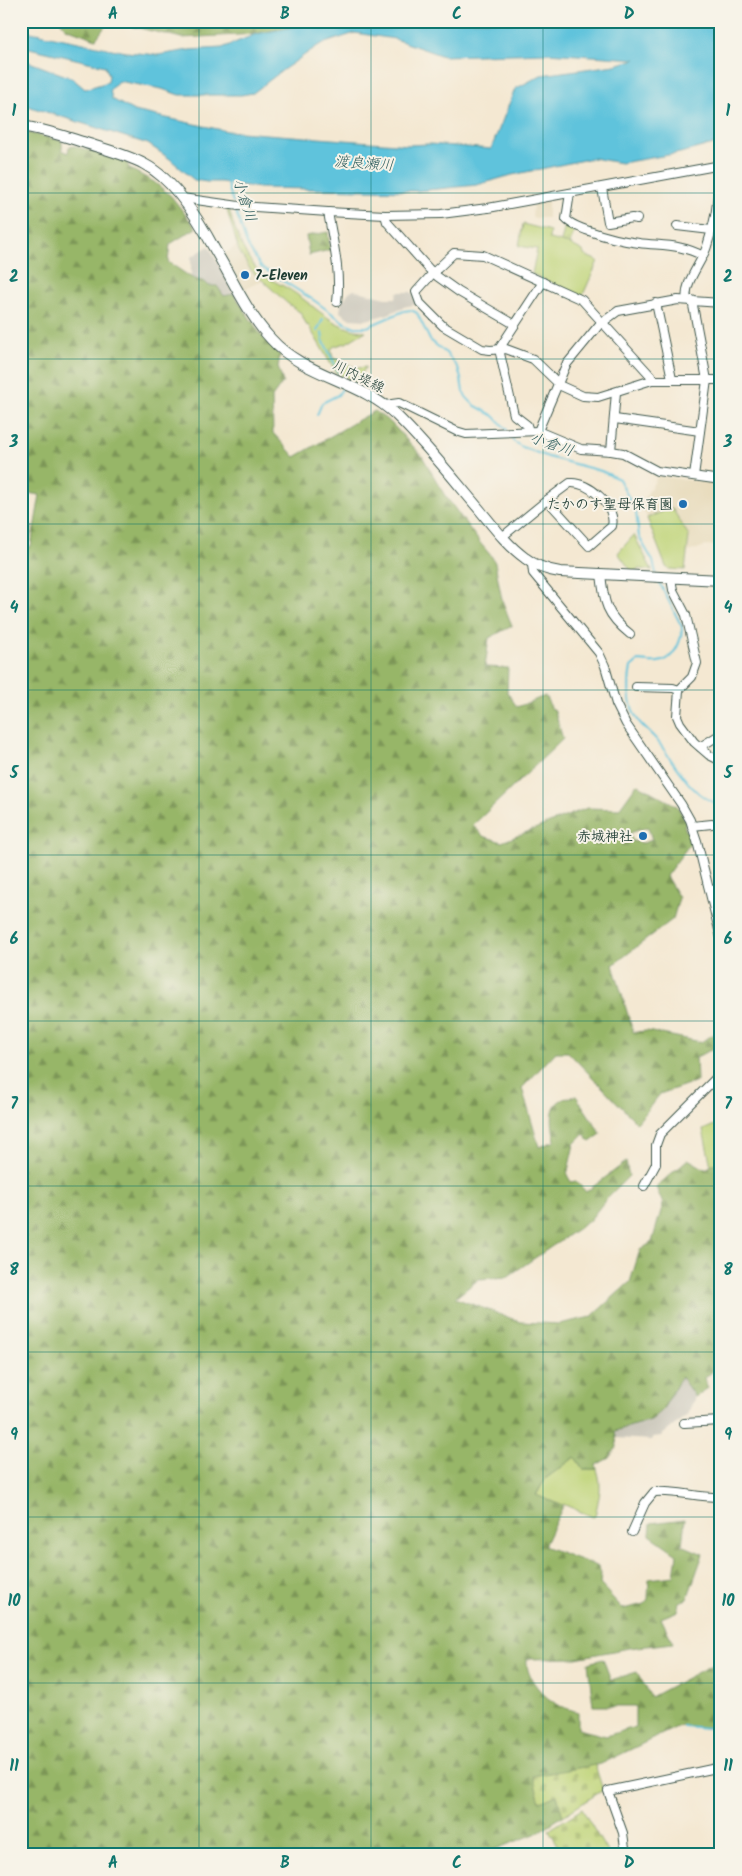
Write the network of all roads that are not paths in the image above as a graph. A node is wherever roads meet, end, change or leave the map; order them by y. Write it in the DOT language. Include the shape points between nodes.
graph roads {
  1 [pos="21,126"];
  2 [pos="719,165"];
  3 [pos="602,188"];
  4 [pos="570,194"];
  5 [pos="182,198"];
  6 [pos="328,212"];
  7 [pos="385,215"];
  8 [pos="637,220"];
  9 [pos="677,226"];
  10 [pos="711,230"];
  11 [pos="703,256"];
  12 [pos="433,273"];
  13 [pos="543,282"];
  14 [pos="690,300"];
  15 [pos="337,302"];
  16 [pos="656,303"];
  17 [pos="721,303"];
  18 [pos="602,322"];
  19 [pos="514,324"];
  20 [pos="498,349"];
  21 [pos="672,379"];
  22 [pos="652,380"];
  23 [pos="707,380"];
  24 [pos="721,380"];
  25 [pos="558,384"];
  26 [pos="616,392"];
  27 [pos="385,405"];
  28 [pos="615,419"];
  29 [pos="529,431"];
  30 [pos="538,431"];
  31 [pos="700,431"];
  32 [pos="611,451"];
  33 [pos="694,476"];
  34 [pos="721,480"];
  35 [pos="547,500"];
  36 [pos="502,537"];
  37 [pos="721,561"];
  38 [pos="532,564"];
  39 [pos="601,574"];
  40 [pos="662,578"];
  41 [pos="720,580"];
  42 [pos="630,634"];
  43 [pos="636,686"];
  44 [pos="679,690"];
  45 [pos="721,734"];
  46 [pos="700,747"];
  47 [pos="721,761"];
  48 [pos="712,824"];
  49 [pos="692,826"];
  50 [pos="721,887"];
  51 [pos="710,891"];
  52 [pos="721,938"];
  53 [pos="721,1073"];
  54 [pos="644,1186"];
  55 [pos="721,1421"];
  56 [pos="684,1423"];
  57 [pos="721,1497"];
  58 [pos="632,1532"];
  59 [pos="721,1767"];
  60 [pos="626,1855"];
  1 -- 5 [label="main road, 川内堤線" via="60,135 143,163"];
  2 -- 3 [label="street"];
  2 -- 10 [label="street" via="718,205"];
  3 -- 4 [label="street"];
  3 -- 8 [label="street" via="608,222"];
  4 -- 7 [label="street" via="464,211"];
  4 -- 11 [label="street" via="566,216 571,224 627,242 671,245"];
  5 -- 6 [label="street" via="239,206"];
  5 -- 27 [label="main road, 川内堤線" via="244,302 278,346 300,362"];
  6 -- 7 [label="street"];
  6 -- 15 [label="street" via="336,261"];
  7 -- 12 [label="street" via="387,222"];
  9 -- 10 [label="street"];
  10 -- 11 [label="street"];
  11 -- 14 [label="street" via="687,287"];
  12 -- 13 [label="street" via="454,254 478,254"];
  12 -- 19 [label="street"];
  12 -- 20 [label="street" via="417,290 415,295 420,303 439,322 463,338 486,350"];
  13 -- 18 [label="street" via="584,302"];
  13 -- 19 [label="street"];
  14 -- 16 [label="street"];
  14 -- 17 [label="street"];
  14 -- 23 [label="street"];
  16 -- 18 [label="street" via="618,311"];
  16 -- 21 [label="street"];
  18 -- 22 [label="street"];
  18 -- 25 [label="street" via="569,360"];
  19 -- 20 [label="street"];
  20 -- 25 [label="street" via="533,359"];
  20 -- 29 [label="street" via="514,415 528,425"];
  21 -- 22 [label="street"];
  21 -- 23 [label="street"];
  22 -- 26 [label="street"];
  23 -- 24 [label="street"];
  23 -- 31 [label="street"];
  25 -- 26 [label="street" via="587,397"];
  25 -- 30 [label="street"];
  26 -- 28 [label="street"];
  27 -- 29 [label="street" via="399,403 466,434"];
  27 -- 36 [label="main road, 川内堤線" via="440,463"];
  28 -- 31 [label="street"];
  28 -- 32 [label="street"];
  29 -- 30 [label="street"];
  30 -- 32 [label="street" via="574,447"];
  31 -- 33 [label="street"];
  32 -- 33 [label="street" via="628,455 654,470"];
  33 -- 34 [label="street"];
  35 -- 35 [label="street" via="570,483 591,488 610,510 612,526 588,546"];
  35 -- 36 [label="street"];
  36 -- 38 [label="main road, 川内堤線"];
  37 -- 41 [label="street"];
  38 -- 39 [label="main road, 川内堤線" via="554,571"];
  38 -- 49 [label="street" via="533,573 599,653 619,711"];
  39 -- 40 [label="main road, 川内堤線"];
  39 -- 42 [label="street" via="603,595 611,615"];
  40 -- 41 [label="main road, 川内堤線"];
  40 -- 44 [label="street" via="673,590 686,615 697,659 693,675"];
  43 -- 44 [label="street"];
  44 -- 46 [label="street" via="678,720"];
  45 -- 46 [label="street"];
  46 -- 47 [label="street"];
  48 -- 49 [label="street"];
  49 -- 51 [label="street"];
  50 -- 51 [label="street"];
  51 -- 52 [label="street"];
  53 -- 54 [label="street" via="660,1134 656,1145 656,1164"];
  55 -- 56 [label="street"];
  57 -- 58 [label="street" via="654,1492 645,1503"];
  59 -- 60 [label="street" via="608,1791 623,1833"];
}
